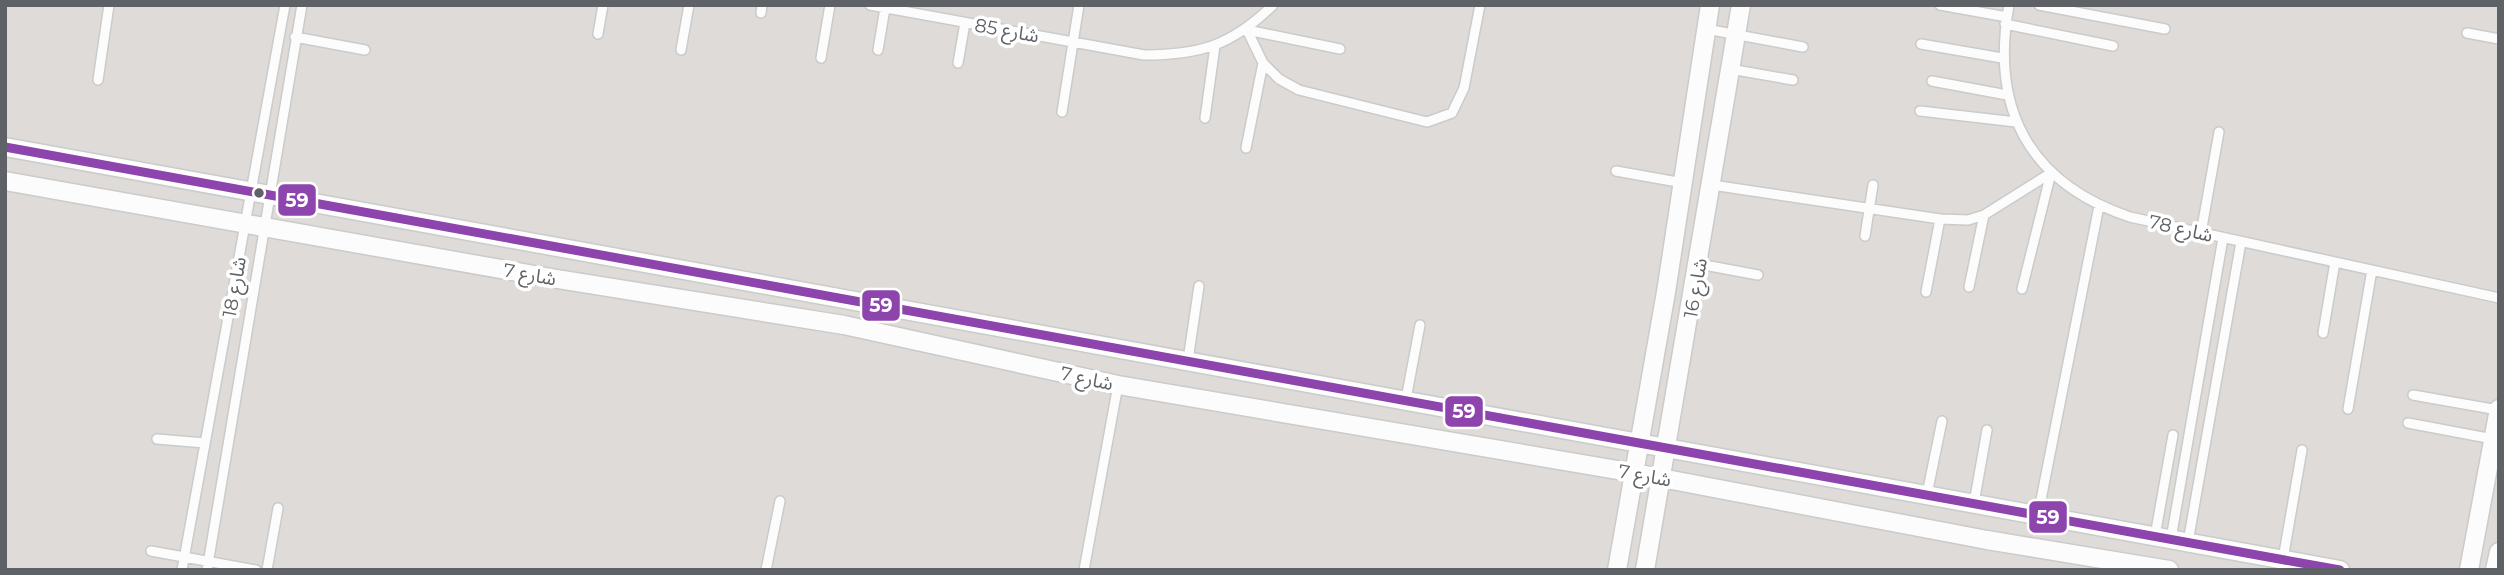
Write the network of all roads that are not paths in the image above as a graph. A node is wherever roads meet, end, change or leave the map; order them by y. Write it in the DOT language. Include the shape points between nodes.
graph roads {
  1 [pos="109,5"];
  2 [pos="285,5"];
  3 [pos="302,5"];
  4 [pos="603,5"];
  5 [pos="689,5"];
  6 [pos="830,5"];
  7 [pos="873,5"];
  8 [pos="1079,5"];
  9 [pos="1273,5"];
  10 [pos="1480,5"];
  11 [pos="1710,5"];
  12 [pos="1741,5"];
  13 [pos="1940,5"];
  14 [pos="2009,5"];
  15 [pos="2039,5"];
  16 [pos="885,8"];
  17 [pos="2006,20"];
  18 [pos="965,23"];
  19 [pos="1706,29"];
  20 [pos="2165,29"];
  21 [pos="1247,30"];
  22 [pos="2467,33"];
  23 [pos="598,34"];
  24 [pos="1736,35"];
  25 [pos="295,37"];
  26 [pos="2499,39"];
  27 [pos="1073,42"];
  28 [pos="1921,44"];
  29 [pos="1215,46"];
  30 [pos="2113,46"];
  31 [pos="1803,47"];
  32 [pos="1340,49"];
  33 [pos="365,50"];
  34 [pos="681,50"];
  35 [pos="878,50"];
  36 [pos="821,58"];
  37 [pos="2002,58"];
  38 [pos="958,63"];
  39 [pos="1264,63"];
  40 [pos="1730,69"];
  41 [pos="98,80"];
  42 [pos="1793,80"];
  43 [pos="1932,82"];
  44 [pos="2007,95"];
  45 [pos="1920,111"];
  46 [pos="1062,112"];
  47 [pos="1205,118"];
  48 [pos="2016,122"];
  49 [pos="2219,132"];
  50 [pos="5,147"];
  51 [pos="1247,148"];
  52 [pos="1616,171"];
  53 [pos="2051,173"];
  54 [pos="5,181"];
  55 [pos="1682,183"];
  56 [pos="1712,185"];
  57 [pos="1873,185"];
  58 [pos="251,190"];
  59 [pos="270,193"];
  60 [pos="2099,206"];
  61 [pos="1870,208"];
  62 [pos="1984,215"];
  63 [pos="1940,219"];
  64 [pos="246,222"];
  65 [pos="264,225"];
  66 [pos="2201,233"];
  67 [pos="1865,236"];
  68 [pos="2223,238"];
  69 [pos="2241,242"];
  70 [pos="2335,262"];
  71 [pos="1699,264"];
  72 [pos="2372,271"];
  73 [pos="1758,275"];
  74 [pos="1199,286"];
  75 [pos="1969,288"];
  76 [pos="2022,289"];
  77 [pos="1666,292"];
  78 [pos="1926,292"];
  79 [pos="1693,297"];
  80 [pos="2499,298"];
  81 [pos="1420,325"];
  82 [pos="2323,333"];
  83 [pos="1188,360"];
  84 [pos="1118,385"];
  85 [pos="2413,395"];
  86 [pos="1406,399"];
  87 [pos="2348,409"];
  88 [pos="2499,409"];
  89 [pos="1942,421"];
  90 [pos="2408,422"];
  91 [pos="1987,430"];
  92 [pos="2173,435"];
  93 [pos="157,439"];
  94 [pos="2493,439"];
  95 [pos="1640,442"];
  96 [pos="205,443"];
  97 [pos="1667,447"];
  98 [pos="2302,450"];
  99 [pos="1635,473"];
  100 [pos="1661,478"];
  101 [pos="1927,494"];
  102 [pos="780,501"];
  103 [pos="1974,503"];
  104 [pos="278,508"];
  105 [pos="2038,514"];
  106 [pos="2171,539"];
  107 [pos="151,551"];
  108 [pos="2499,552"];
  109 [pos="184,557"];
  110 [pos="2283,559"];
  111 [pos="208,566"];
  112 [pos="182,570"];
  113 [pos="256,570"];
  114 [pos="267,570"];
  115 [pos="766,570"];
  116 [pos="1084,570"];
  117 [pos="1617,570"];
  118 [pos="1646,570"];
  119 [pos="2169,570"];
  120 [pos="2340,570"];
  121 [pos="2469,570"];
  122 [pos="2496,570"];
  1 -- 41 [label="lane"];
  2 -- 58 [label="lane, شارع 18"];
  3 -- 25 [label="lane, شارع 18"];
  4 -- 23 [label="lane"];
  5 -- 34 [label="lane"];
  6 -- 36 [label="lane"];
  7 -- 16 [label="lane, شارع 85"];
  8 -- 27 [label="lane"];
  9 -- 21 [label="lane, شارع 85"];
  10 -- 39 [label="lane" via="1464,88 1452,113 1427,122 1299,90 1279,79"];
  11 -- 19 [label="street, شارع 16"];
  12 -- 24 [label="street, شارع 16"];
  13 -- 17 [label="lane"];
  14 -- 17 [label="lane, شارع 78"];
  15 -- 20 [label="lane"];
  16 -- 18 [label="lane, شارع 85"];
  16 -- 35 [label="lane"];
  17 -- 30 [label="lane"];
  17 -- 37 [label="lane, شارع 78"];
  18 -- 27 [label="lane, شارع 85"];
  18 -- 38 [label="lane"];
  19 -- 24 [label="lane"];
  19 -- 55 [label="street, شارع 16"];
  21 -- 29 [label="lane, شارع 85"];
  21 -- 32 [label="lane"];
  21 -- 39 [label="lane"];
  22 -- 26 [label="lane"];
  24 -- 31 [label="lane"];
  24 -- 40 [label="street, شارع 16"];
  25 -- 33 [label="lane"];
  25 -- 59 [label="lane, شارع 18"];
  27 -- 29 [label="lane, شارع 85" via="1144,55 1180,55"];
  27 -- 46 [label="lane"];
  28 -- 37 [label="lane"];
  29 -- 47 [label="lane"];
  37 -- 44 [label="lane, شارع 78"];
  39 -- 51 [label="lane"];
  40 -- 42 [label="lane"];
  40 -- 56 [label="street, شارع 16"];
  43 -- 44 [label="lane"];
  44 -- 48 [label="lane, شارع 78"];
  45 -- 48 [label="lane"];
  48 -- 53 [label="lane, شارع 78"];
  49 -- 66 [label="lane"];
  50 -- 58 [label="street, شارع 7"];
  52 -- 55 [label="lane"];
  53 -- 60 [label="lane, شارع 78"];
  53 -- 62 [label="lane"];
  53 -- 76 [label="lane"];
  54 -- 64 [label="street, شارع 7"];
  55 -- 77 [label="street, شارع 16"];
  56 -- 61 [label="lane"];
  56 -- 71 [label="street, شارع 16"];
  57 -- 61 [label="lane"];
  58 -- 59 [label="street, شارع 7"];
  58 -- 64 [label="lane, شارع 18"];
  59 -- 65 [label="lane, شارع 18"];
  59 -- 83 [label="street, شارع 7"];
  60 -- 66 [label="lane, شارع 78"];
  60 -- 105 [label="lane"];
  61 -- 63 [label="lane"];
  61 -- 67 [label="lane"];
  62 -- 63 [label="lane" via="1968,220"];
  62 -- 75 [label="lane"];
  63 -- 78 [label="lane"];
  64 -- 65 [label="street, شارع 7"];
  64 -- 96 [label="lane, شارع 18"];
  65 -- 84 [label="street, شارع 7" via="844,325"];
  65 -- 111 [label="lane, شارع 18"];
  66 -- 68 [label="lane, شارع 78"];
  68 -- 69 [label="lane, شارع 78"];
  68 -- 106 [label="lane"];
  69 -- 70 [label="lane, شارع 78"];
  69 -- 106 [label="lane"];
  70 -- 72 [label="lane, شارع 78"];
  70 -- 82 [label="lane"];
  71 -- 73 [label="lane"];
  71 -- 79 [label="street, شارع 16"];
  72 -- 80 [label="lane, شارع 78"];
  72 -- 87 [label="lane"];
  74 -- 83 [label="lane"];
  77 -- 79 [label="street"];
  77 -- 95 [label="street, شارع 16"];
  79 -- 97 [label="street, شارع 16"];
  81 -- 86 [label="lane"];
  83 -- 86 [label="street, شارع 7"];
  84 -- 99 [label="street, شارع 7"];
  84 -- 116 [label="lane"];
  85 -- 88 [label="lane"];
  86 -- 95 [label="street, شارع 7"];
  88 -- 94 [label="street"];
  89 -- 101 [label="lane"];
  90 -- 94 [label="lane"];
  91 -- 103 [label="lane"];
  92 -- 106 [label="lane"];
  93 -- 96 [label="lane"];
  94 -- 121 [label="street"];
  95 -- 97 [label="street, شارع 7"];
  95 -- 99 [label="street, شارع 16"];
  96 -- 109 [label="lane, شارع 18"];
  97 -- 100 [label="street, شارع 16"];
  97 -- 101 [label="street, شارع 7"];
  98 -- 110 [label="lane"];
  99 -- 100 [label="street, شارع 7"];
  99 -- 117 [label="street, شارع 16"];
  100 -- 118 [label="street, شارع 16"];
  100 -- 119 [label="street, شارع 7"];
  101 -- 103 [label="street, شارع 7"];
  102 -- 115 [label="lane"];
  103 -- 105 [label="street, شارع 7"];
  104 -- 114 [label="lane"];
  105 -- 106 [label="street, شارع 7"];
  106 -- 110 [label="street, شارع 7"];
  107 -- 109 [label="lane"];
  108 -- 122 [label="street"];
  109 -- 111 [label="lane"];
  109 -- 112 [label="lane, شارع 18"];
  110 -- 120 [label="street, شارع 7"];
  111 -- 113 [label="lane"];
}
